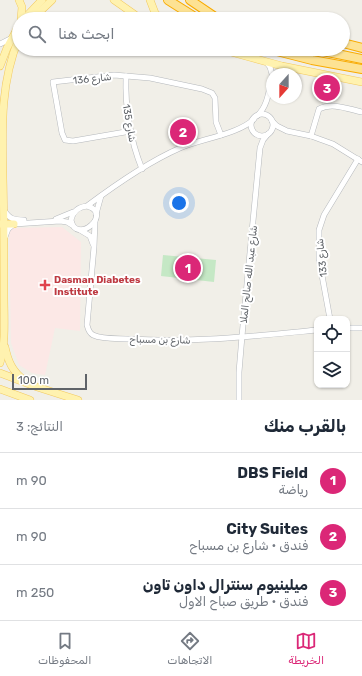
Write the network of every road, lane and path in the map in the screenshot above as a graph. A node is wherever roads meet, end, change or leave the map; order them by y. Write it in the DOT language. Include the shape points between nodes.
graph roads {
  1 [pos="19,0"];
  2 [pos="42,0"];
  3 [pos="52,0"];
  4 [pos="114,0"];
  5 [pos="150,0"];
  6 [pos="168,0"];
  7 [pos="190,0"];
  8 [pos="22,12"];
  9 [pos="29,12"];
  10 [pos="39,12"];
  11 [pos="131,12"];
  12 [pos="155,12"];
  13 [pos="187,12"];
  14 [pos="208,12"];
  15 [pos="12,39"];
  16 [pos="350,43"];
  17 [pos="0,44"];
  18 [pos="12,44"];
  19 [pos="350,44"];
  20 [pos="362,44"];
  21 [pos="362,48"];
  22 [pos="12,51"];
  23 [pos="245,56"];
  24 [pos="296,56"];
  25 [pos="347,56"];
  26 [pos="362,59"];
  27 [pos="266,62"];
  28 [pos="0,66"];
  29 [pos="282,66"];
  30 [pos="270,68"];
  31 [pos="362,69"];
  32 [pos="126,76"];
  33 [pos="362,82"];
  34 [pos="266,102"];
  35 [pos="266,104"];
  36 [pos="362,112"];
  37 [pos="254,118"];
  38 [pos="271,120"];
  39 [pos="236,130"];
  40 [pos="130,131"];
  41 [pos="287,131"];
  42 [pos="254,133"];
  43 [pos="221,134"];
  44 [pos="269,134"];
  45 [pos="311,136"];
  46 [pos="260,148"];
  47 [pos="360,160"];
  48 [pos="142,169"];
  49 [pos="101,196"];
  50 [pos="87,206"];
  51 [pos="3,210"];
  52 [pos="73,212"];
  53 [pos="96,214"];
  54 [pos="95,221"];
  55 [pos="2,224"];
  56 [pos="14,224"];
  57 [pos="72,226"];
  58 [pos="79,229"];
  59 [pos="4,238"];
  60 [pos="94,247"];
  61 [pos="329,316"];
  62 [pos="2,321"];
  63 [pos="350,328"];
  64 [pos="362,328"];
  65 [pos="314,330"];
  66 [pos="242,336"];
  67 [pos="4,337"];
  68 [pos="0,363"];
  69 [pos="0,373"];
  70 [pos="37,387"];
  71 [pos="0,389"];
  72 [pos="30,400"];
  73 [pos="78,400"];
  74 [pos="239,400"];
  1 -- 8 [label="main road"];
  2 -- 9 [label="main road"];
  3 -- 10 [label="main road"];
  4 -- 11 [label="main road"];
  5 -- 12 [label="main road"];
  6 -- 13 [label="highway"];
  7 -- 14 [label="highway"];
  15 -- 17 [label="street"];
  16 -- 20 [label="main road"];
  18 -- 28 [label="main road"];
  19 -- 21 [label="highway"];
  22 -- 51 [label="main road" via="2,92"];
  23 -- 27 [label="main road"];
  24 -- 31 [label="highway"];
  25 -- 26 [label="highway"];
  27 -- 29 [label="main road"];
  27 -- 30 [label="street"];
  29 -- 33 [label="main road"];
  32 -- 40 [label="street, شارع 135"];
  32 -- 40 [label="street, شارع 136" via="53,82 65,140 73,141"];
  32 -- 43 [label="street, شارع 136" via="150,78 209,92 215,98 216,126"];
  34 -- 37 [label="street" via="263,110"];
  35 -- 38 [label="street"];
  36 -- 45 [label="street" via="331,106 319,109"];
  37 -- 38 [label="street" via="263,115"];
  37 -- 39 [label="street"];
  37 -- 42 [label="street" via="251,124"];
  38 -- 41 [label="street"];
  38 -- 44 [label="street" via="273,127"];
  39 -- 42 [label="street"];
  39 -- 43 [label="street"];
  40 -- 48 [label="street, شارع 135"];
  41 -- 44 [label="street"];
  41 -- 45 [label="street"];
  42 -- 44 [label="street" via="261,136"];
  42 -- 46 [label="street, شارع عبد الله صالح الملا"];
  43 -- 48 [label="street" via="180,148"];
  44 -- 46 [label="street, شارع عبد الله صالح الملا"];
  45 -- 47 [label="street" via="341,148"];
  46 -- 66 [label="street, شارع عبد الله صالح الملا"];
  47 -- 61 [label="street, شارع 133" via="324,216 319,230 319,259"];
  48 -- 49 [label="street"];
  49 -- 50 [label="street"];
  49 -- 53 [label="street"];
  50 -- 52 [label="street"];
  50 -- 53 [label="street"];
  51 -- 52 [label="street" via="16,220 54,219"];
  51 -- 55 [label="main road"];
  52 -- 57 [label="street"];
  53 -- 54 [label="street"];
  54 -- 58 [label="street" via="88,228"];
  54 -- 60 [label="street, شارع بن مسباح"];
  55 -- 56 [label="main road"];
  55 -- 59 [label="main road"];
  56 -- 57 [label="street" via="60,221"];
  56 -- 59 [label="street"];
  57 -- 58 [label="street"];
  58 -- 60 [label="street" via="90,236"];
  59 -- 62 [label="main road"];
  60 -- 66 [label="street, شارع بن مسباح" via="87,325 91,334 108,338 163,341"];
  62 -- 67 [label="main road"];
  63 -- 64 [label="street"];
  65 -- 66 [label="street, شارع بن مسباح"];
  66 -- 74 [label="street, شارع عبد الله صالح الملا"];
  67 -- 68 [label="main road"];
  67 -- 70 [label="main road" via="8,359 14,370"];
  69 -- 70 [label="main road"];
  70 -- 73 [label="main road"];
  71 -- 72 [label="main road"];
}
